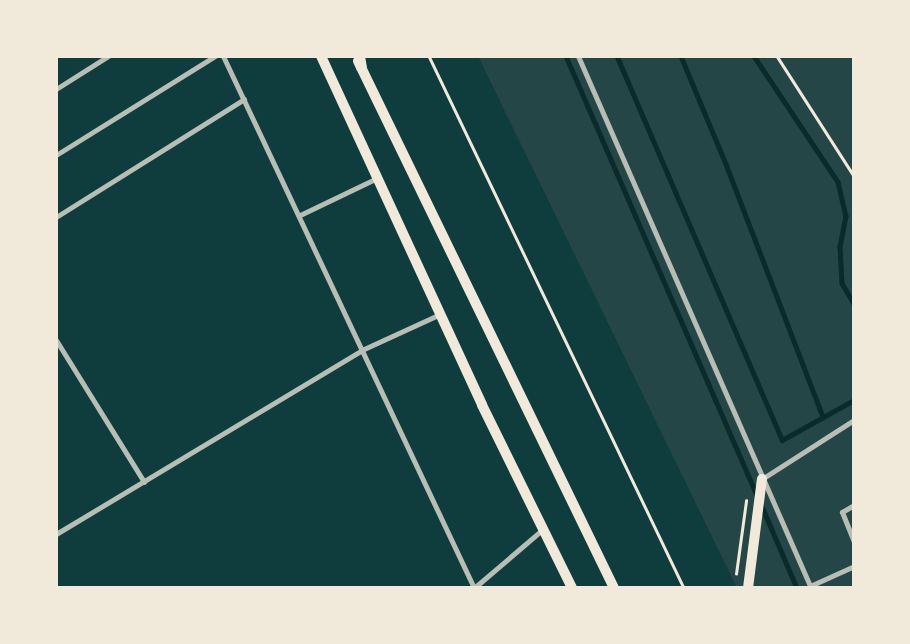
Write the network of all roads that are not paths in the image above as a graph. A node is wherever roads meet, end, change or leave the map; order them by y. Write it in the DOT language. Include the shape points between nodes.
graph roads {
  1 [pos="108,56"];
  2 [pos="215,56"];
  3 [pos="223,56"];
  4 [pos="320,56"];
  5 [pos="578,56"];
  6 [pos="358,60"];
  7 [pos="56,89"];
  8 [pos="244,99"];
  9 [pos="56,155"];
  10 [pos="377,178"];
  11 [pos="300,216"];
  12 [pos="56,217"];
  13 [pos="440,314"];
  14 [pos="56,340"];
  15 [pos="364,349"];
  16 [pos="854,420"];
  17 [pos="762,479"];
  18 [pos="144,482"];
  19 [pos="854,505"];
  20 [pos="543,529"];
  21 [pos="56,534"];
  22 [pos="854,541"];
  23 [pos="854,566"];
  24 [pos="811,587"];
  25 [pos="474,588"];
  26 [pos="572,588"];
  27 [pos="614,588"];
  28 [pos="748,588"];
  1 -- 7 [label="street"];
  2 -- 9 [label="street"];
  3 -- 8 [label="street"];
  4 -- 10 [label="main road"];
  5 -- 17 [label="street"];
  6 -- 27 [label="main road"];
  8 -- 11 [label="street"];
  8 -- 12 [label="street"];
  10 -- 11 [label="street"];
  10 -- 13 [label="main road"];
  11 -- 15 [label="street"];
  13 -- 15 [label="street"];
  13 -- 20 [label="main road"];
  14 -- 18 [label="street"];
  15 -- 18 [label="street"];
  15 -- 25 [label="street"];
  16 -- 17 [label="street"];
  17 -- 24 [label="street"];
  17 -- 28 [label="main road"];
  18 -- 21 [label="street"];
  19 -- 22 [label="street" via="842,512"];
  20 -- 25 [label="street"];
  20 -- 26 [label="main road"];
  23 -- 24 [label="street"];
}
